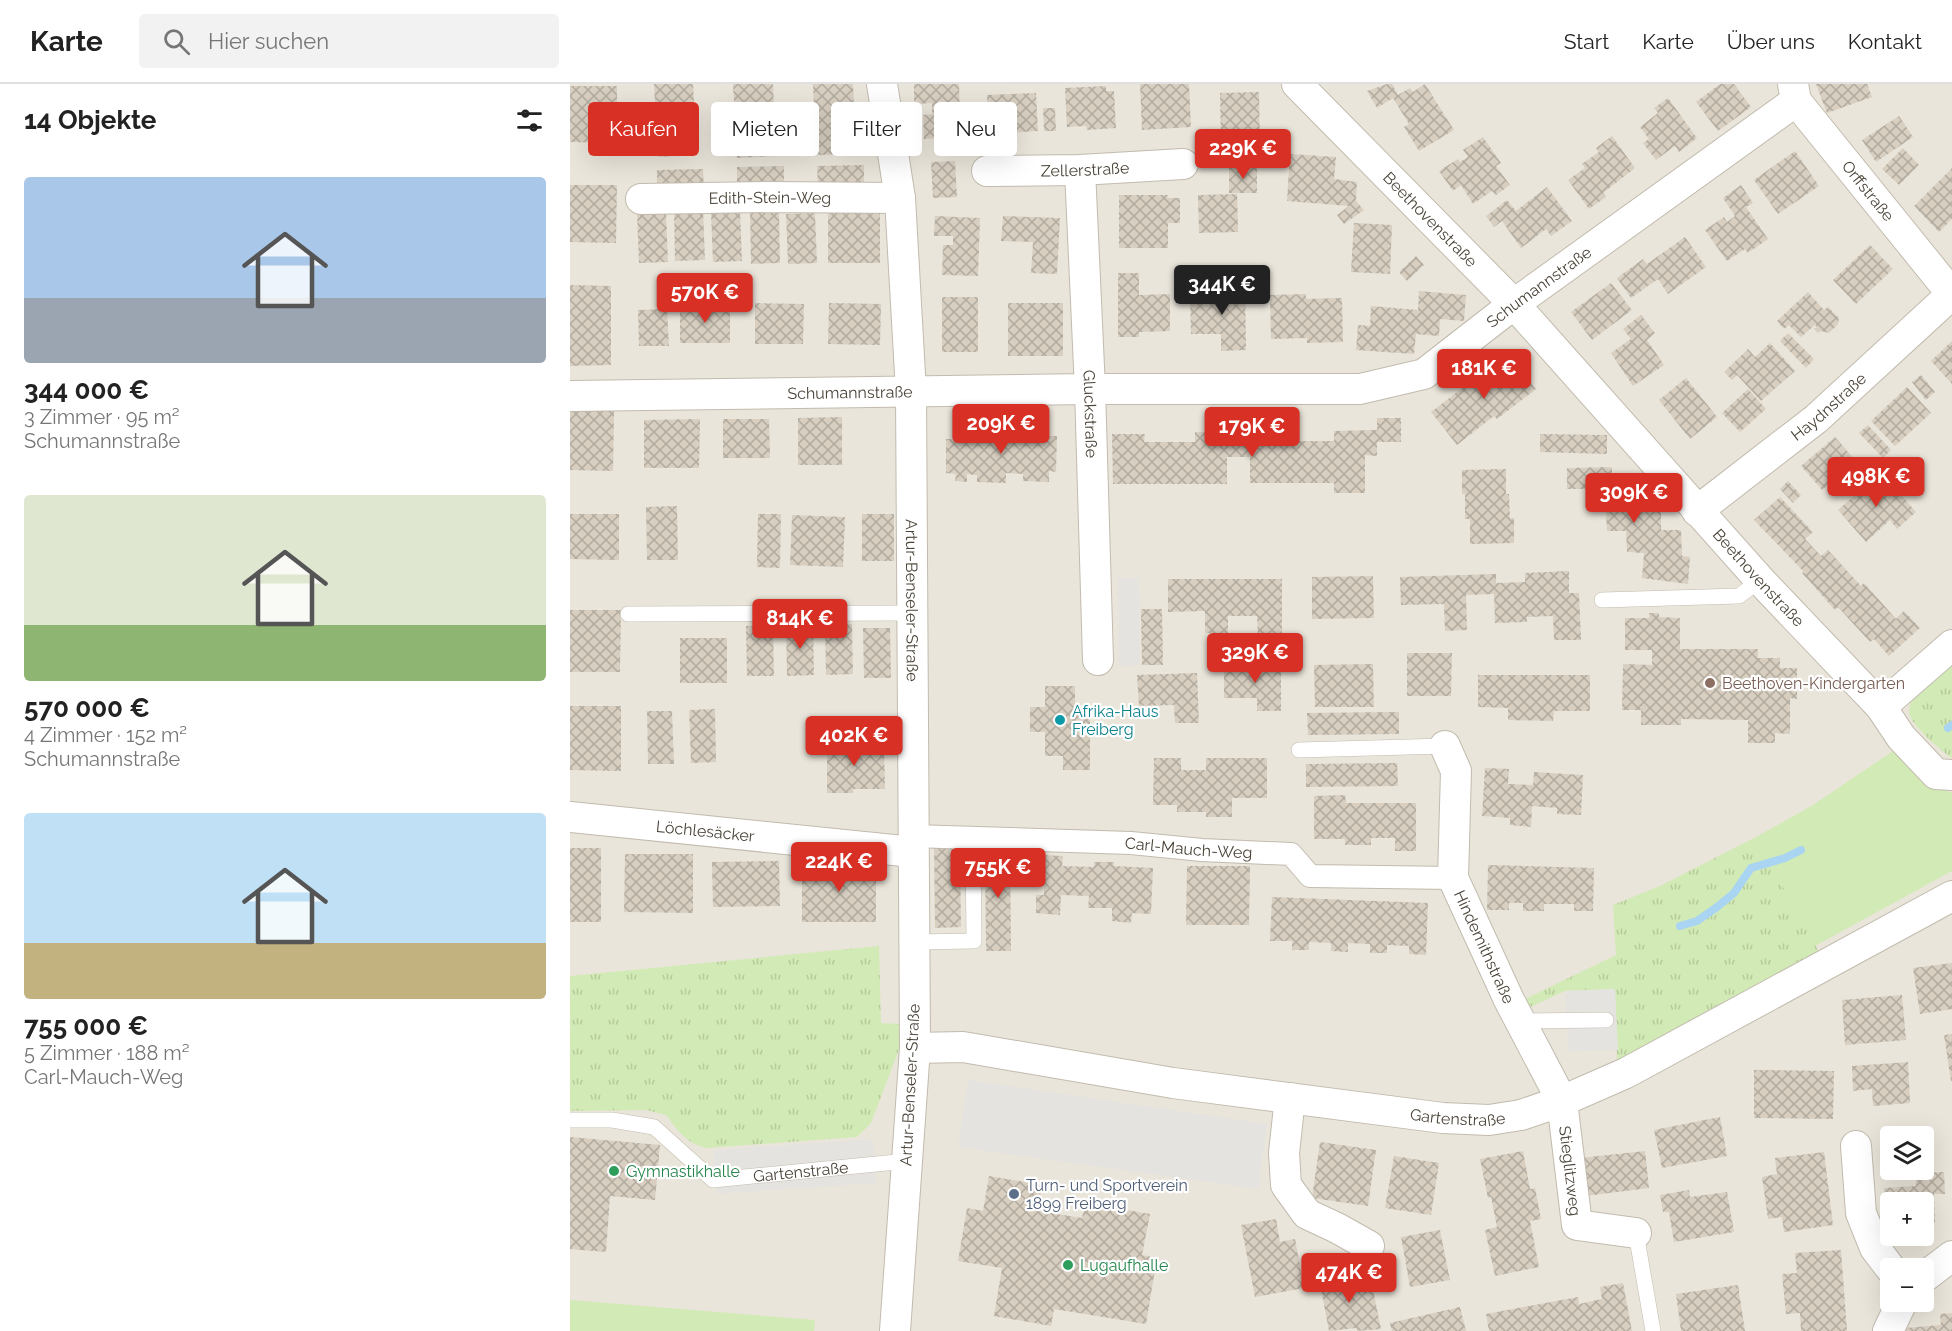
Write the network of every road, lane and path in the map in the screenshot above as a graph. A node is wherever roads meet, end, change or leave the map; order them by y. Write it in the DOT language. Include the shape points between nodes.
graph roads {
  1 [pos="882,84"];
  2 [pos="1297,84"];
  3 [pos="1794,93"];
  4 [pos="1183,164"];
  5 [pos="1080,170"];
  6 [pos="987,171"];
  7 [pos="900,198"];
  8 [pos="641,199"];
  9 [pos="1952,294"];
  10 [pos="1514,304"];
  11 [pos="1090,389"];
  12 [pos="911,392"];
  13 [pos="570,396"];
  14 [pos="1697,511"];
  15 [pos="1760,580"];
  16 [pos="1602,600"];
  17 [pos="913,613"];
  18 [pos="628,614"];
  19 [pos="1952,645"];
  20 [pos="1098,660"];
  21 [pos="1881,707"];
  22 [pos="1445,746"];
  23 [pos="1299,750"];
  24 [pos="1952,776"];
  25 [pos="570,818"];
  26 [pos="913,844"];
  27 [pos="973,848"];
  28 [pos="1453,878"];
  29 [pos="1952,896"];
  30 [pos="914,942"];
  31 [pos="1606,1020"];
  32 [pos="1521,1021"];
  33 [pos="915,1048"];
  34 [pos="1290,1098"];
  35 [pos="1562,1101"];
  36 [pos="570,1120"];
  37 [pos="1856,1146"];
  38 [pos="907,1161"];
  39 [pos="1636,1233"];
  40 [pos="1369,1246"];
  41 [pos="1952,1256"];
  42 [pos="1883,1258"];
  43 [pos="1934,1270"];
  44 [pos="1897,1312"];
  45 [pos="895,1331"];
  46 [pos="1653,1331"];
  47 [pos="1887,1331"];
  1 -- 7 [label="street, Artur-Benseler-Straße"];
  2 -- 10 [label="street, Beethovenstraße"];
  3 -- 9 [label="street, Orffstraße"];
  3 -- 10 [label="street, Schumannstraße"];
  4 -- 5 [label="street, Zellerstraße"];
  5 -- 6 [label="street, Zellerstraße"];
  5 -- 11 [label="street, Gluckstraße"];
  7 -- 8 [label="street, Edith-Stein-Weg"];
  7 -- 12 [label="street, Artur-Benseler-Straße"];
  9 -- 14 [label="street, Haydnstraße" via="1816,419"];
  10 -- 11 [label="street, Schumannstraße" via="1424,375 1360,389"];
  10 -- 14 [label="street, Beethovenstraße"];
  11 -- 12 [label="street, Schumannstraße"];
  11 -- 20 [label="street, Gluckstraße"];
  12 -- 13 [label="street, Schumannstraße"];
  12 -- 17 [label="street, Artur-Benseler-Straße"];
  14 -- 15 [label="street, Beethovenstraße"];
  15 -- 16 [label="lane" via="1738,596"];
  15 -- 21 [label="street, Beethovenstraße"];
  17 -- 18 [label="lane"];
  17 -- 26 [label="street, Artur-Benseler-Straße"];
  19 -- 21 [label="street"];
  21 -- 24 [label="street, Beethovenstraße" via="1901,738 1936,774"];
  22 -- 23 [label="lane"];
  22 -- 28 [label="street, Hindemithstraße" via="1456,771"];
  25 -- 26 [label="street, Löchlesäcker"];
  26 -- 28 [label="street, Carl-Mauch-Weg" via="1131,843 1291,854 1310,876"];
  26 -- 30 [label="street, Artur-Benseler-Straße"];
  27 -- 30 [label="lane" via="974,941"];
  28 -- 32 [label="street, Hindemithstraße"];
  29 -- 35 [label="street, Gartenstraße" via="1626,1073"];
  30 -- 33 [label="street, Artur-Benseler-Straße"];
  31 -- 32 [label="lane"];
  32 -- 35 [label="street, Hindemithstraße"];
  33 -- 34 [label="street, Gartenstraße" via="963,1047 1173,1083"];
  33 -- 38 [label="street, Artur-Benseler-Straße"];
  34 -- 35 [label="street, Gartenstraße" via="1443,1118 1489,1120 1521,1115"];
  34 -- 40 [label="street" via="1284,1153 1286,1185 1307,1214"];
  35 -- 39 [label="street, Stieglitzweg" via="1578,1226"];
  36 -- 38 [label="lane, Gartenstraße" via="612,1120 654,1127 713,1180"];
  37 -- 42 [label="street" via="1860,1213"];
  38 -- 45 [label="street, Artur-Benseler-Straße"];
  39 -- 46 [label="lane, Stieglitzweg"];
  41 -- 43 [label="street"];
  44 -- 47 [label="street"];
}
